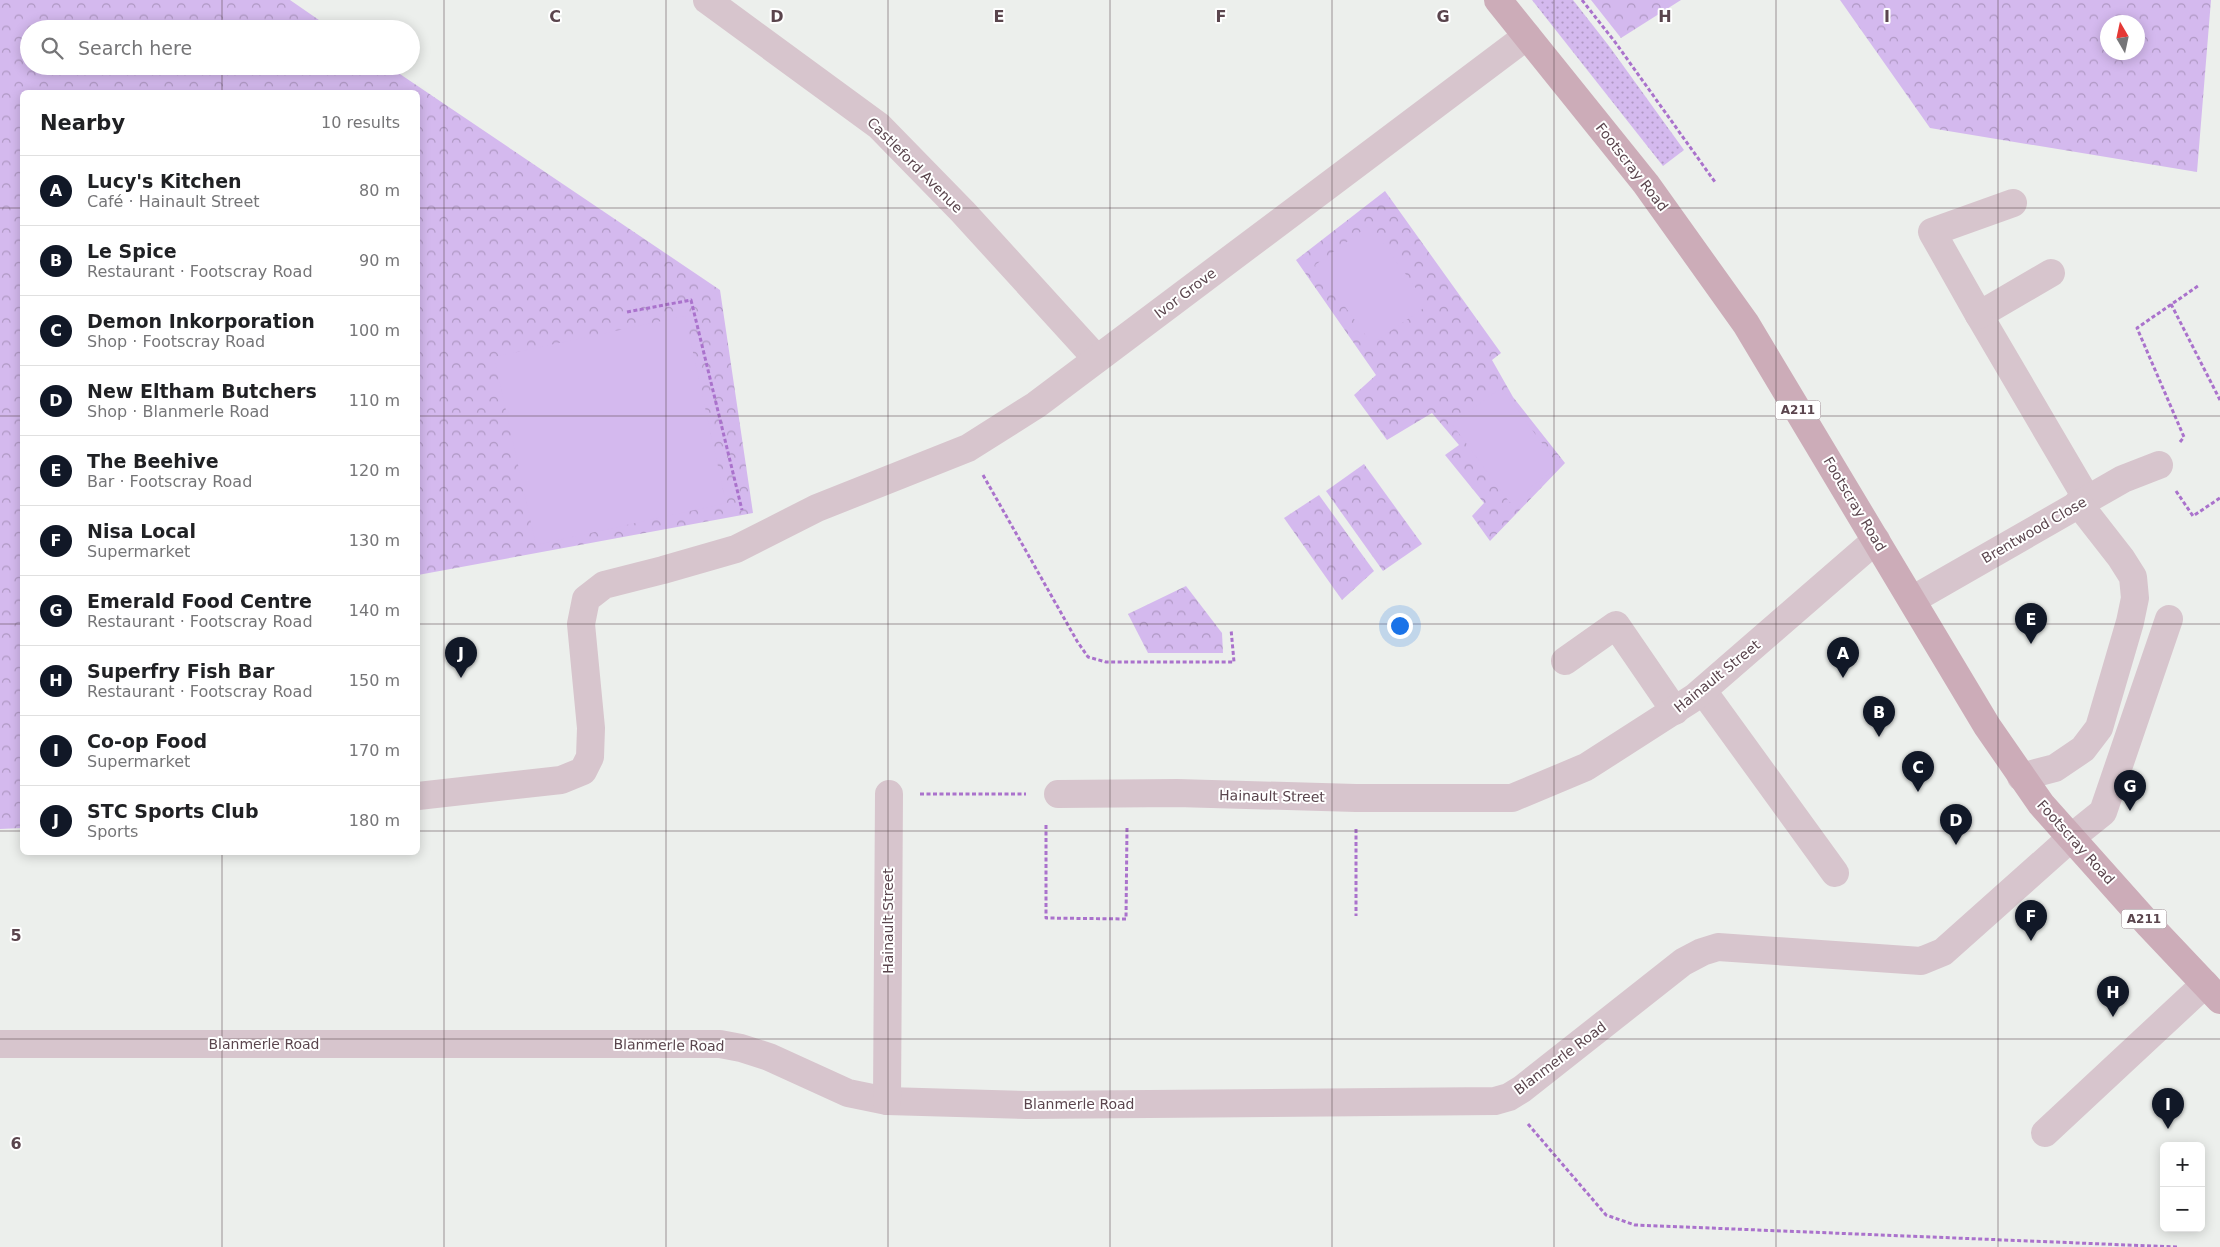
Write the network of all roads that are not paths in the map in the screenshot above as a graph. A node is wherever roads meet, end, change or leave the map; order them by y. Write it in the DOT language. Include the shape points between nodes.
graph roads {
  1 [pos="706,0"];
  2 [pos="1498,0"];
  3 [pos="1527,36"];
  4 [pos="2013,203"];
  5 [pos="2051,273"];
  6 [pos="1979,315"];
  7 [pos="1097,360"];
  8 [pos="2159,466"];
  9 [pos="2083,501"];
  10 [pos="1876,540"];
  11 [pos="1912,600"];
  12 [pos="2169,619"];
  13 [pos="1566,661"];
  14 [pos="1703,691"];
  15 [pos="1676,711"];
  16 [pos="2021,776"];
  17 [pos="889,794"];
  18 [pos="1052,794"];
  19 [pos="420,796"];
  20 [pos="2072,837"];
  21 [pos="1834,873"];
  22 [pos="2212,992"];
  23 [pos="0,1044"];
  24 [pos="887,1101"];
  25 [pos="2045,1133"];
  1 -- 7 [label="street, Castleford Avenue" via="879,126 963,212"];
  2 -- 3 [label="main road, Footscray Road / A211"];
  3 -- 7 [label="street, Ivor Grove"];
  3 -- 10 [label="main road, Footscray Road / A211" via="1656,197 1746,324"];
  4 -- 6 [label="street" via="1932,232"];
  5 -- 6 [label="street"];
  6 -- 9 [label="street"];
  7 -- 19 [label="street, Ivor Grove" via="1036,405 968,448 817,508 736,549 604,584 586,599 581,624 590,728 590,757 583,771 561,780"];
  8 -- 9 [label="street, Brentwood Close" via="2123,479"];
  9 -- 11 [label="street, Brentwood Close"];
  9 -- 16 [label="street" via="2133,578 2135,598 2130,622 2098,728 2084,749 2055,768"];
  10 -- 11 [label="main road, Footscray Road / A211"];
  10 -- 14 [label="street, Hainault Street"];
  11 -- 16 [label="main road, Footscray Road / A211" via="1987,726"];
  12 -- 20 [label="street, Blanmerle Road" via="2103,812"];
  13 -- 15 [label="street" via="1616,626"];
  14 -- 15 [label="street, Hainault Street"];
  14 -- 21 [label="street"];
  15 -- 18 [label="street, Hainault Street" via="1586,767 1512,798"];
  16 -- 20 [label="main road, Footscray Road / A211" via="2041,804"];
  17 -- 24 [label="street, Hainault Street"];
  20 -- 22 [label="main road, Footscray Road / A211"];
  20 -- 24 [label="street, Blanmerle Road" via="1943,952 1921,961 1718,948 1702,952 1682,962 1536,1078 1509,1097 1495,1101 1027,1104"];
  22 -- 25 [label="street"];
  23 -- 24 [label="street, Blanmerle Road" via="720,1044 769,1057 848,1093"];
}
